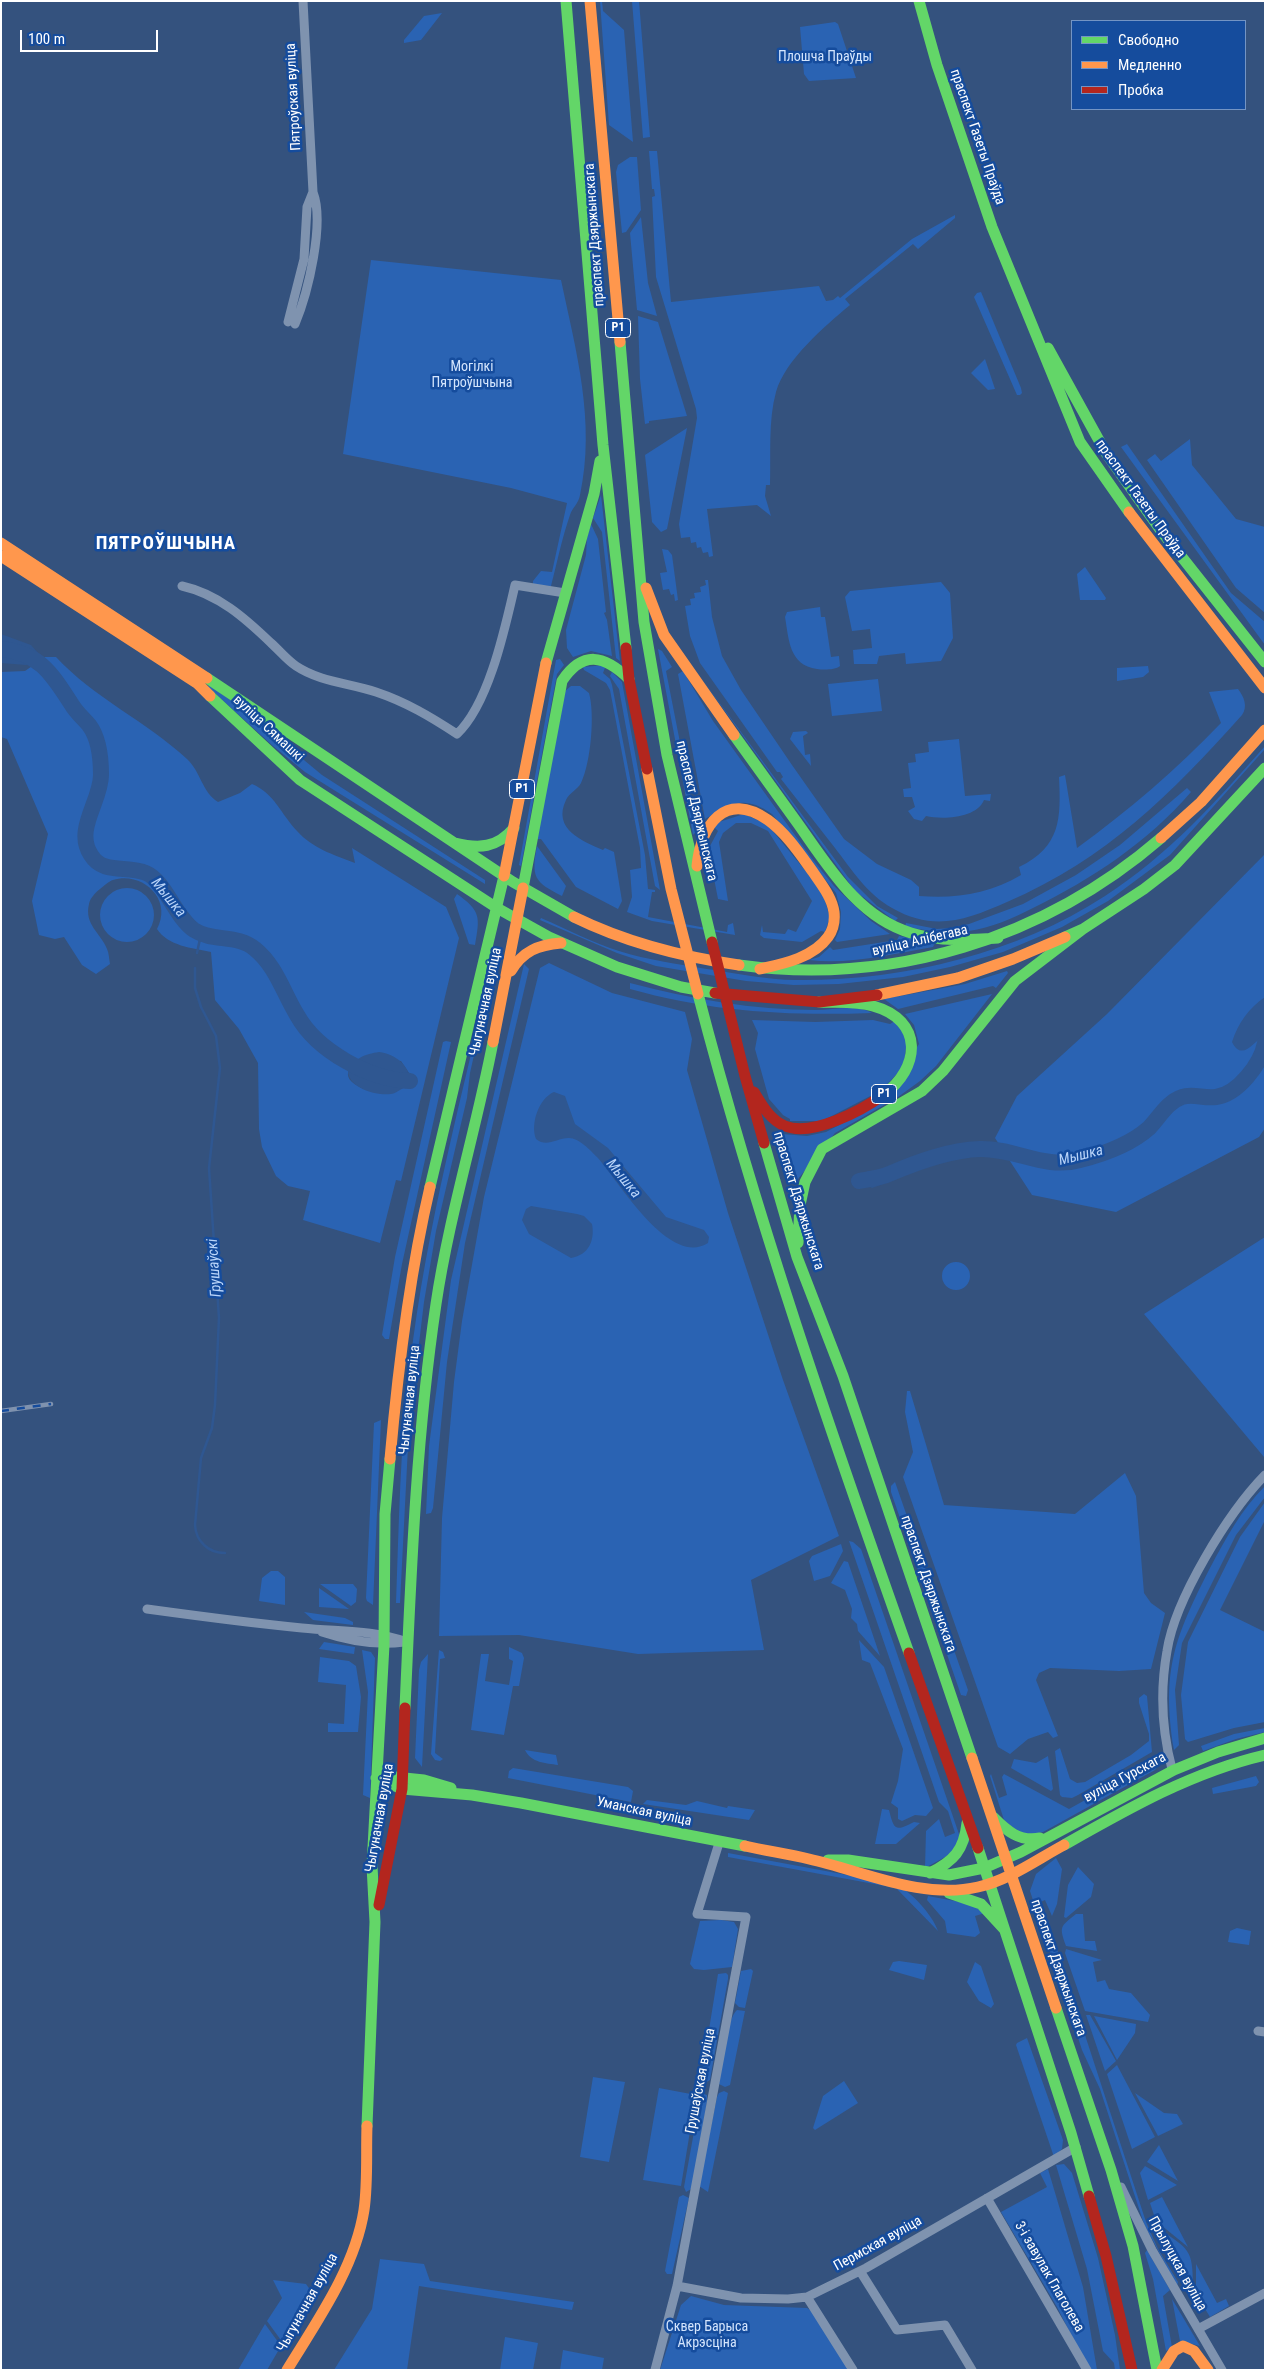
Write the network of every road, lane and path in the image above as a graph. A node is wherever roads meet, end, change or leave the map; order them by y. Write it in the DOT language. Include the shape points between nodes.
graph roads {
  1 [pos="303,1"];
  2 [pos="566,1"];
  3 [pos="590,1"];
  4 [pos="919,1"];
  5 [pos="1026,307"];
  6 [pos="292,323"];
  7 [pos="604,445"];
  8 [pos="1,543"];
  9 [pos="1,556"];
  10 [pos="637,558"];
  11 [pos="182,586"];
  12 [pos="565,593"];
  13 [pos="1265,662"];
  14 [pos="628,679"];
  15 [pos="1265,688"];
  16 [pos="1265,730"];
  17 [pos="1265,768"];
  18 [pos="515,827"];
  19 [pos="454,844"];
  20 [pos="504,876"];
  21 [pos="696,880"];
  22 [pos="522,888"];
  23 [pos="497,908"];
  24 [pos="518,920"];
  25 [pos="1083,929"];
  26 [pos="998,938"];
  27 [pos="561,943"];
  28 [pos="760,969"];
  29 [pos="506,980"];
  30 [pos="819,1002"];
  31 [pos="745,1076"];
  32 [pos="798,1256"];
  33 [pos="1265,1475"];
  34 [pos="147,1609"];
  35 [pos="384,1640"];
  36 [pos="407,1642"];
  37 [pos="1265,1738"];
  38 [pos="1246,1743"];
  39 [pos="1265,1755"];
  40 [pos="1250,1758"];
  41 [pos="1172,1769"];
  42 [pos="404,1776"];
  43 [pos="376,1778"];
  44 [pos="1178,1782"];
  45 [pos="402,1789"];
  46 [pos="472,1795"];
  47 [pos="991,1814"];
  48 [pos="968,1819"];
  49 [pos="1054,1834"];
  50 [pos="719,1843"];
  51 [pos="1005,1858"];
  52 [pos="810,1860"];
  53 [pos="985,1866"];
  54 [pos="930,1873"];
  55 [pos="1010,1873"];
  56 [pos="990,1882"];
  57 [pos="932,1888"];
  58 [pos="375,1922"];
  59 [pos="1005,1929"];
  60 [pos="1076,2147"];
  61 [pos="1111,2170"];
  62 [pos="987,2198"];
  63 [pos="860,2271"];
  64 [pos="677,2286"];
  65 [pos="1265,2293"];
  66 [pos="807,2297"];
  67 [pos="1198,2329"];
  68 [pos="287,2370"];
  69 [pos="655,2370"];
  70 [pos="853,2370"];
  71 [pos="972,2370"];
  72 [pos="1087,2370"];
  73 [pos="1132,2370"];
  74 [pos="1157,2370"];
  75 [pos="1162,2370"];
  76 [pos="1208,2370"];
  77 [pos="1222,2370"];
  1 -- 6 [label="street, Пятроўская вуліца" via="313,192 317,206 313,261"];
  2 -- 7 [label="main road, праспект Дзяржынскага / Р1"];
  3 -- 10 [label="main road, праспект Дзяржынскага / Р1"];
  4 -- 5 [label="main road, праспект Газеты Праўда" via="937,65 992,227"];
  5 -- 13 [label="main road, праспект Газеты Праўда" via="1106,453 1162,532"];
  5 -- 15 [label="main road, праспект Газеты Праўда" via="1071,423 1092,462"];
  7 -- 12 [label="main road, Р1" via="594,494"];
  7 -- 14 [label="main road, праспект Дзяржынскага"];
  8 -- 19 [label="main road, вуліца Сямашкі"];
  9 -- 23 [label="main road, вуліца Сямашкі" via="193,681 300,780"];
  10 -- 21 [label="main road, праспект Дзяржынскага / Р1" via="644,622 667,755"];
  10 -- 26 [label="main road" via="664,635 702,694 852,897 873,916 912,935 959,940"];
  11 -- 12 [label="street" via="214,596 249,622 295,666 321,678 402,702 457,734 466,726 486,687 515,585"];
  12 -- 18 [label="main road, Р1" via="544,672"];
  14 -- 22 [label="main road, Чыгуначная вуліца" via="611,663 592,658 572,667 562,681"];
  14 -- 48 [label="main road, праспект Дзяржынскага" via="671,889 710,1039 769,1236 857,1507"];
  16 -- 26 [label="main road, вуліца Алібегава" via="1190,812 1150,848 1074,900"];
  17 -- 25 [label="main road" via="1175,865"];
  18 -- 19 [label="main road" via="492,847 480,849"];
  18 -- 20 [label="main road, Р1"];
  19 -- 20 [label="main road, вуліца Сямашкі"];
  20 -- 22 [label="main road, вуліца Сямашкі"];
  20 -- 23 [label="main road, Чыгуначная вуліца / Р1"];
  21 -- 28 [label="main road" via="698,852 705,829 726,811 746,809 772,823 828,894 835,918 822,944 799,960"];
  21 -- 31 [label="main road, праспект Дзяржынскага / Р1"];
  22 -- 24 [label="main road, Чыгуначная вуліца"];
  22 -- 28 [label="main road, вуліца Алібегава" via="561,911 636,942"];
  23 -- 24 [label="main road, вуліца Сямашкі"];
  23 -- 35 [label="main road, Чыгуначная вуліца / Р1" via="420,1231 400,1359 385,1514"];
  24 -- 27 [label="main road"];
  24 -- 29 [label="main road, Чыгуначная вуліца"];
  25 -- 30 [label="main road" via="958,978"];
  25 -- 32 [label="main road" via="1015,982 943,1071 922,1091 822,1149 810,1169 799,1202"];
  26 -- 28 [label="main road, вуліца Алібегава" via="891,966 850,971"];
  27 -- 29 [label="main road, Р1" via="530,948 516,961"];
  27 -- 30 [label="main road, Р1" via="634,973 681,987 718,994"];
  29 -- 36 [label="main road, Чыгуначная вуліца / Р1" via="436,1304 422,1415"];
  30 -- 31 [label="main road, Р1" via="876,1006 903,1022 912,1048 906,1071 896,1084 880,1097 824,1126 802,1130 790,1128 773,1118"];
  31 -- 32 [label="main road, праспект Дзяржынскага"];
  32 -- 47 [label="main road, праспект Дзяржынскага" via="843,1376"];
  33 -- 41 [label="street" via="1240,1503 1213,1545 1179,1611 1167,1649 1163,1702"];
  34 -- 35 [label="street" via="317,1630 345,1640"];
  35 -- 36 [label="street"];
  35 -- 43 [label="main road, Чыгуначная вуліца / Р1"];
  36 -- 42 [label="main road, Чыгуначная вуліца / Р1"];
  37 -- 38 [label="main road, вуліца Гурскага"];
  38 -- 40 [label="main road"];
  38 -- 41 [label="main road, вуліца Гурскага"];
  39 -- 40 [label="main road, вуліца Гурскага"];
  40 -- 44 [label="main road, вуліца Гурскага"];
  41 -- 44 [label="main road"];
  41 -- 49 [label="main road, вуліца Гурскага"];
  42 -- 43 [label="main road, Уманская вуліца"];
  42 -- 45 [label="main road, Чыгуначная вуліца / Р1"];
  42 -- 46 [label="main road, Уманская вуліца"];
  43 -- 45 [label="main road, Уманская вуліца"];
  43 -- 58 [label="main road, Чыгуначная вуліца / Р1" via="372,1866"];
  44 -- 55 [label="main road, вуліца Гурскага"];
  45 -- 46 [label="main road, Уманская вуліца"];
  45 -- 58 [label="main road, Чыгуначная вуліца / Р1"];
  46 -- 50 [label="main road, Уманская вуліца"];
  47 -- 49 [label="main road" via="1005,1830 1022,1839 1033,1840"];
  47 -- 51 [label="main road, праспект Дзяржынскага"];
  48 -- 53 [label="main road, праспект Дзяржынскага"];
  48 -- 54 [label="main road" via="966,1840 960,1854 948,1865"];
  49 -- 51 [label="main road, вуліца Гурскага"];
  50 -- 52 [label="main road, Уманская вуліца"];
  50 -- 64 [label="street, Грушаўская вуліца" via="697,1914 746,1917"];
  51 -- 53 [label="main road, вуліца Гурскага"];
  51 -- 55 [label="main road, праспект Дзяржынскага"];
  52 -- 54 [label="main road, Уманская вуліца" via="848,1860"];
  52 -- 57 [label="main road, Уманская вуліца"];
  53 -- 54 [label="main road, Уманская вуліца" via="957,1875"];
  53 -- 56 [label="main road, праспект Дзяржынскага"];
  55 -- 56 [label="main road, вуліца Гурскага"];
  55 -- 61 [label="main road, праспект Дзяржынскага"];
  56 -- 57 [label="main road, Уманская вуліца" via="964,1889"];
  56 -- 59 [label="main road, праспект Дзяржынскага"];
  57 -- 59 [label="main road" via="981,1904"];
  58 -- 68 [label="main road, Чыгуначная вуліца / Р1" via="361,2228 340,2282"];
  59 -- 60 [label="main road, праспект Дзяржынскага"];
  60 -- 62 [label="street, Пермская вуліца"];
  60 -- 73 [label="main road, праспект Дзяржынскага" via="1106,2256"];
  61 -- 67 [label="street, Прылуцкая вуліца"];
  61 -- 74 [label="main road, праспект Дзяржынскага" via="1133,2246"];
  62 -- 63 [label="street, Пермская вуліца"];
  62 -- 72 [label="street, 3-і завулак Глаголева"];
  63 -- 66 [label="street, Пермская вуліца"];
  63 -- 71 [label="street" via="897,2330 945,2325"];
  64 -- 66 [label="street, Пермская вуліца" via="741,2298"];
  64 -- 69 [label="street, Грушаўская вуліца"];
  65 -- 67 [label="street"];
  66 -- 70 [label="street"];
  67 -- 77 [label="street, Прылуцкая вуліца"];
  75 -- 76 [label="main road" via="1174,2351 1183,2346 1194,2351"];
}
